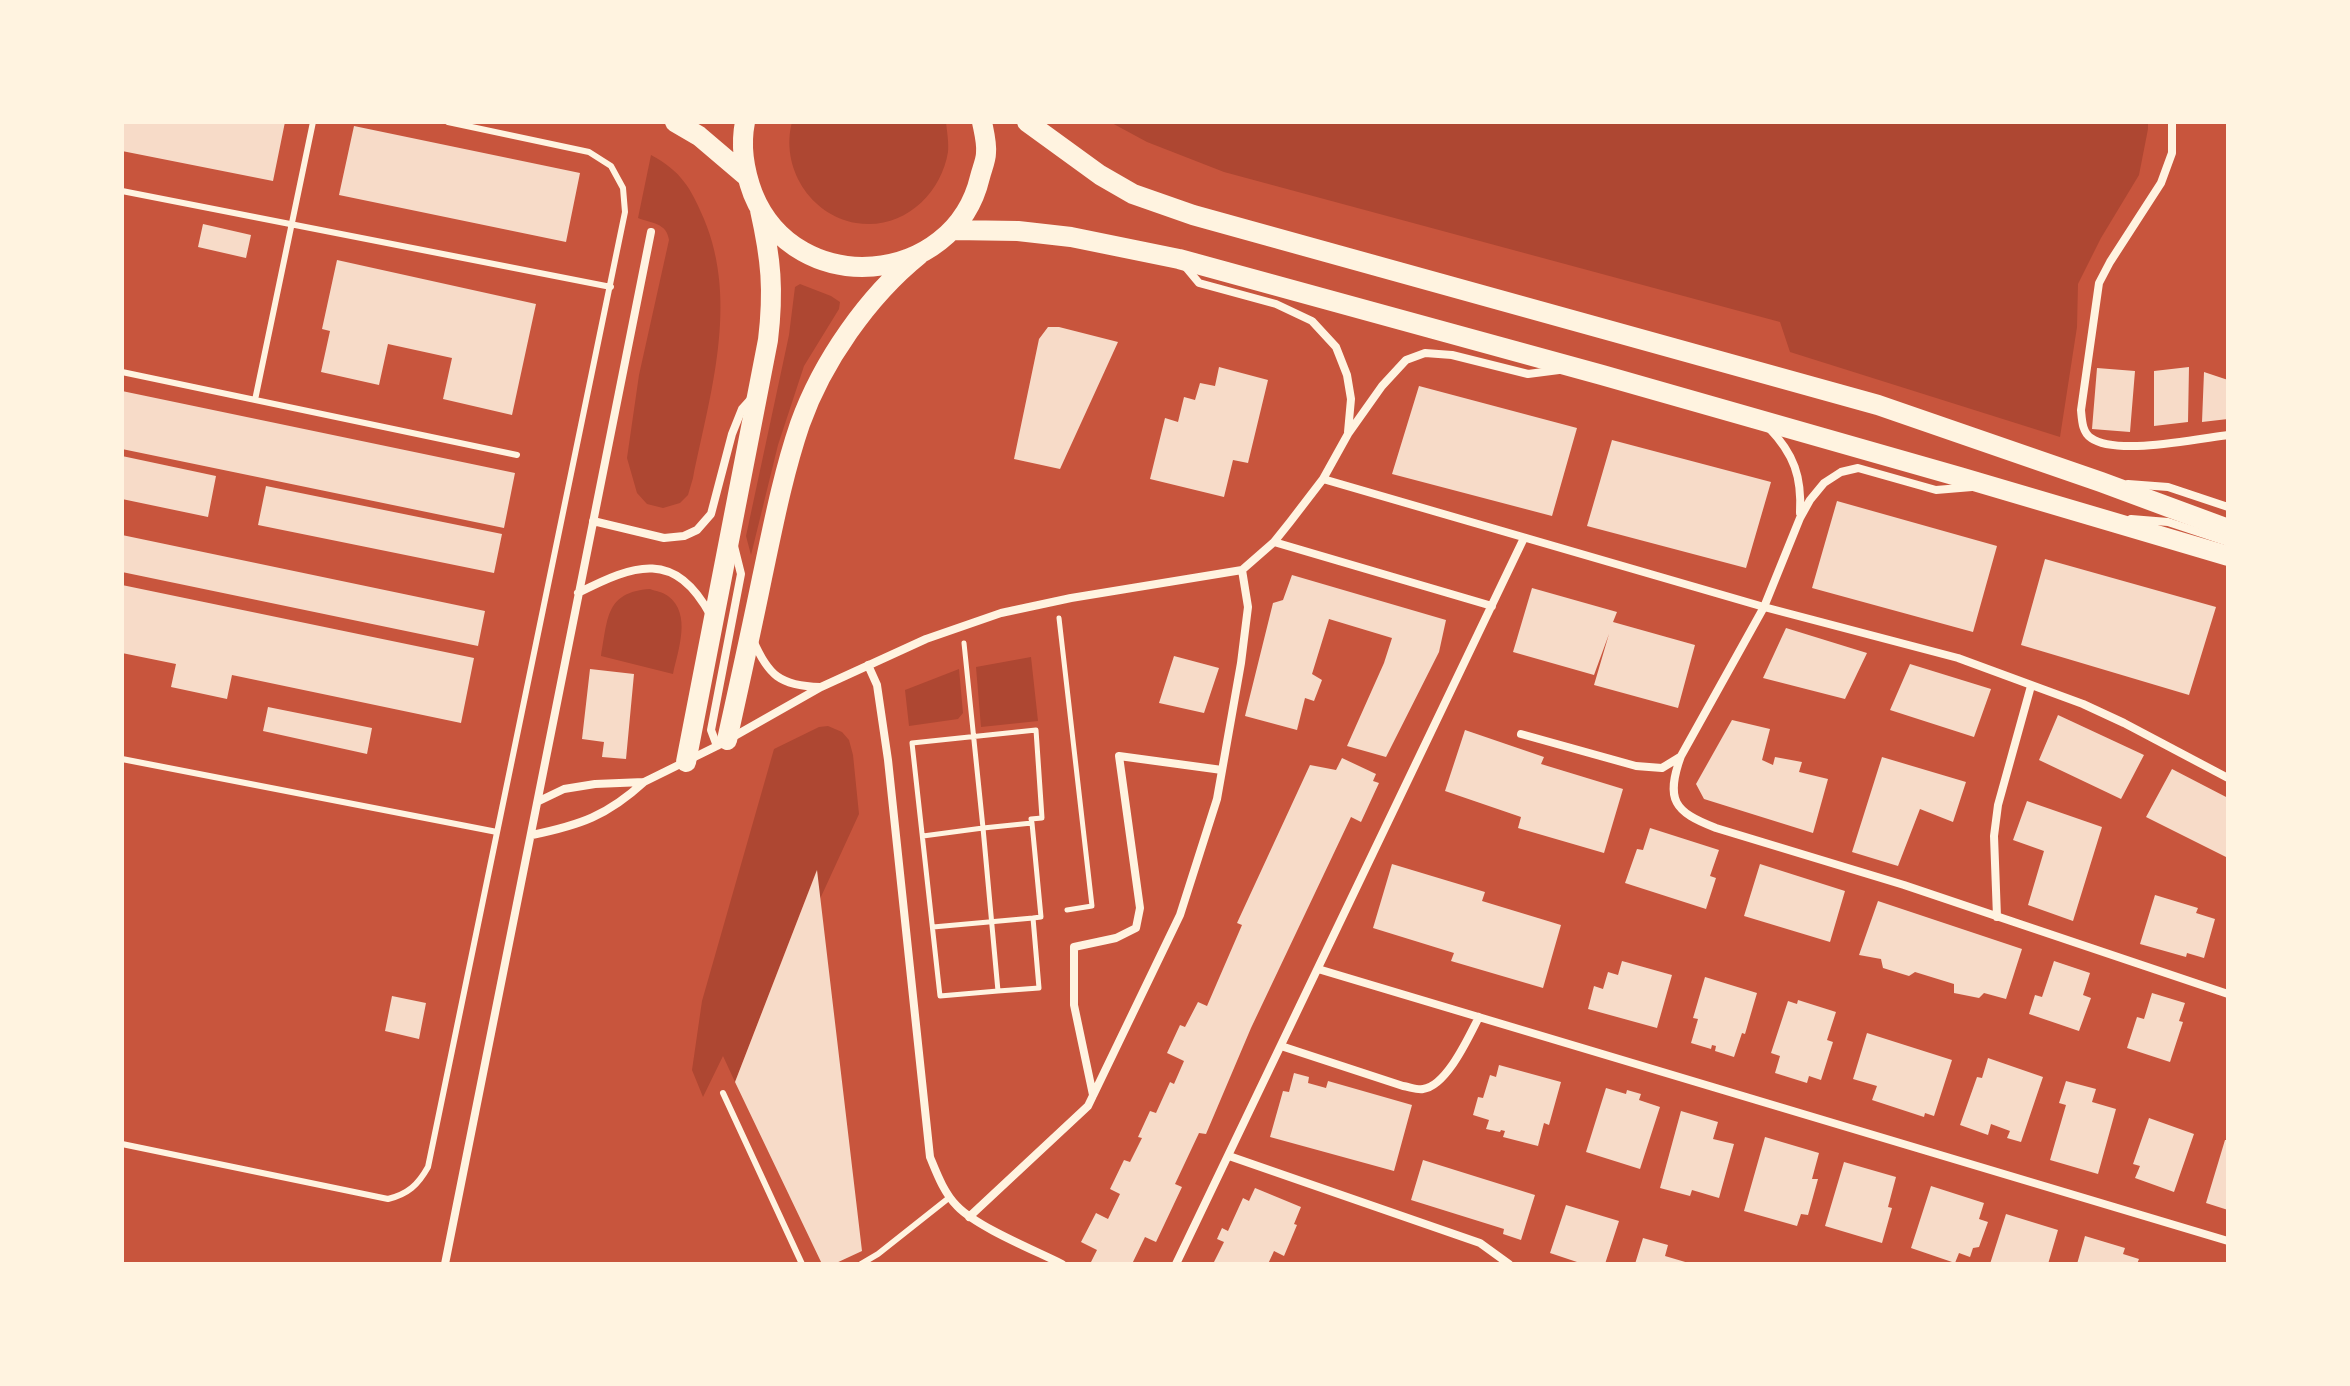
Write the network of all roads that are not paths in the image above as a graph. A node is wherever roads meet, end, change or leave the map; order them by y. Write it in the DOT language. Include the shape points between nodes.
graph roads {
  1 [pos="313,122"];
  2 [pos="448,122"];
  3 [pos="675,122"];
  4 [pos="745,122"];
  5 [pos="982,122"];
  6 [pos="1027,122"];
  7 [pos="2172,122"];
  8 [pos="746,176"];
  9 [pos="122,191"];
  10 [pos="760,210"];
  11 [pos="293,224"];
  12 [pos="953,230"];
  13 [pos="651,232"];
  14 [pos="919,255"];
  15 [pos="1179,259"];
  16 [pos="611,287"];
  17 [pos="1576,368"];
  18 [pos="122,372"];
  19 [pos="759,389"];
  20 [pos="255,400"];
  21 [pos="1761,420"];
  22 [pos="1348,434"];
  23 [pos="2228,435"];
  24 [pos="517,455"];
  25 [pos="1323,479"];
  26 [pos="2101,482"];
  27 [pos="1989,485"];
  28 [pos="2228,507"];
  29 [pos="2094,516"];
  30 [pos="1800,518"];
  31 [pos="593,521"];
  32 [pos="2228,529"];
  33 [pos="731,534"];
  34 [pos="1524,538"];
  35 [pos="1274,542"];
  36 [pos="2228,542"];
  37 [pos="2228,556"];
  38 [pos="1242,570"];
  39 [pos="578,593"];
  40 [pos="1492,606"];
  41 [pos="1764,607"];
  42 [pos="713,620"];
  43 [pos="750,633"];
  44 [pos="868,665"];
  45 [pos="2031,686"];
  46 [pos="821,687"];
  47 [pos="1521,734"];
  48 [pos="722,743"];
  49 [pos="1681,756"];
  50 [pos="122,759"];
  51 [pos="686,762"];
  52 [pos="1222,770"];
  53 [pos="2228,778"];
  54 [pos="644,782"];
  55 [pos="539,801"];
  56 [pos="497,832"];
  57 [pos="532,835"];
  58 [pos="1997,917"];
  59 [pos="1318,969"];
  60 [pos="2228,994"];
  61 [pos="1479,1017"];
  62 [pos="1281,1046"];
  63 [pos="723,1093"];
  64 [pos="1093,1095"];
  65 [pos="122,1144"];
  66 [pos="1229,1156"];
  67 [pos="950,1197"];
  68 [pos="969,1217"];
  69 [pos="2228,1241"];
  70 [pos="445,1264"];
  71 [pos="802,1264"];
  72 [pos="861,1264"];
  73 [pos="1062,1264"];
  74 [pos="1176,1264"];
  75 [pos="1509,1264"];
  1 -- 11 [label="lane"];
  2 -- 16 [label="lane" via="589,152 611,166 623,188 625,212"];
  3 -- 8 [label="main road"];
  4 -- 8 [label="main road" via="741,142"];
  5 -- 12 [label="main road" via="986,153 976,194"];
  6 -- 26 [label="main road" via="1133,194 1193,215 1878,405"];
  7 -- 23 [label="street" via="2172,153 2161,183 2099,283 2083,426 2089,437 2121,448"];
  8 -- 10 [label="main road"];
  9 -- 11 [label="lane"];
  10 -- 14 [label="main road" via="783,238 813,257 848,267 884,267"];
  10 -- 19 [label="main road" via="772,298"];
  11 -- 16 [label="lane"];
  11 -- 20 [label="lane"];
  12 -- 14 [label="main road"];
  12 -- 15 [label="main road" via="1071,237"];
  13 -- 31 [label="street"];
  14 -- 43 [label="main road" via="894,275 850,331 801,422"];
  15 -- 17 [label="main road"];
  15 -- 22 [label="street" via="1199,283 1276,304 1312,321 1336,347 1347,375"];
  16 -- 56 [label="lane"];
  17 -- 21 [label="main road"];
  17 -- 22 [label="street" via="1528,374 1425,353 1406,360"];
  18 -- 20 [label="lane"];
  19 -- 31 [label="street" via="742,409 711,514 697,530 664,538"];
  19 -- 33 [label="main road"];
  20 -- 24 [label="lane"];
  21 -- 27 [label="main road"];
  21 -- 30 [label="street" via="1796,466"];
  22 -- 25 [label="street"];
  25 -- 34 [label="street"];
  25 -- 35 [label="street"];
  26 -- 28 [label="street" via="2168,487"];
  26 -- 32 [label="main road"];
  27 -- 29 [label="main road"];
  27 -- 30 [label="street" via="1936,490 1858,468 1824,483"];
  29 -- 36 [label="street" via="2168,522"];
  29 -- 37 [label="main road"];
  30 -- 41 [label="street"];
  31 -- 39 [label="street"];
  33 -- 42 [label="main road"];
  33 -- 48 [label="street" via="741,574 711,730"];
  34 -- 40 [label="street"];
  34 -- 41 [label="street"];
  35 -- 38 [label="street"];
  35 -- 40 [label="street"];
  38 -- 44 [label="street" via="1001,613"];
  38 -- 52 [label="street" via="1248,607"];
  39 -- 42 [label="street" via="634,569 658,568 686,582"];
  39 -- 55 [label="street"];
  40 -- 59 [label="street"];
  41 -- 45 [label="street" via="1958,658"];
  41 -- 49 [label="street"];
  42 -- 51 [label="main road"];
  43 -- 46 [label="street" via="773,674 802,687"];
  43 -- 48 [label="main road"];
  44 -- 46 [label="street"];
  44 -- 67 [label="street" via="877,685 888,760 930,1157"];
  45 -- 53 [label="street" via="2124,723"];
  45 -- 58 [label="street" via="1998,805"];
  46 -- 48 [label="street"];
  47 -- 49 [label="street" via="1636,766 1662,768"];
  48 -- 51 [label="street"];
  49 -- 58 [label="street" via="1673,779 1676,803 1692,819"];
  50 -- 56 [label="lane"];
  51 -- 54 [label="street"];
  52 -- 64 [label="street" via="1180,915"];
  52 -- 64 [label="street" via="1119,756 1140,908 1136,928 1074,947 1074,1005"];
  54 -- 55 [label="street" via="564,789"];
  54 -- 57 [label="street" via="597,816"];
  55 -- 57 [label="street"];
  56 -- 65 [label="lane" via="428,1167 419,1183 403,1196 388,1199"];
  57 -- 70 [label="street"];
  58 -- 60 [label="street"];
  59 -- 61 [label="street"];
  59 -- 62 [label="street"];
  61 -- 62 [label="street" via="1446,1073 1422,1089"];
  61 -- 69 [label="street"];
  62 -- 66 [label="street"];
  63 -- 71 [label="lane"];
  64 -- 68 [label="street" via="1088,1106"];
  66 -- 74 [label="street"];
  66 -- 75 [label="street" via="1480,1243"];
  67 -- 68 [label="street"];
  67 -- 72 [label="lane"];
  68 -- 73 [label="street"];
}
